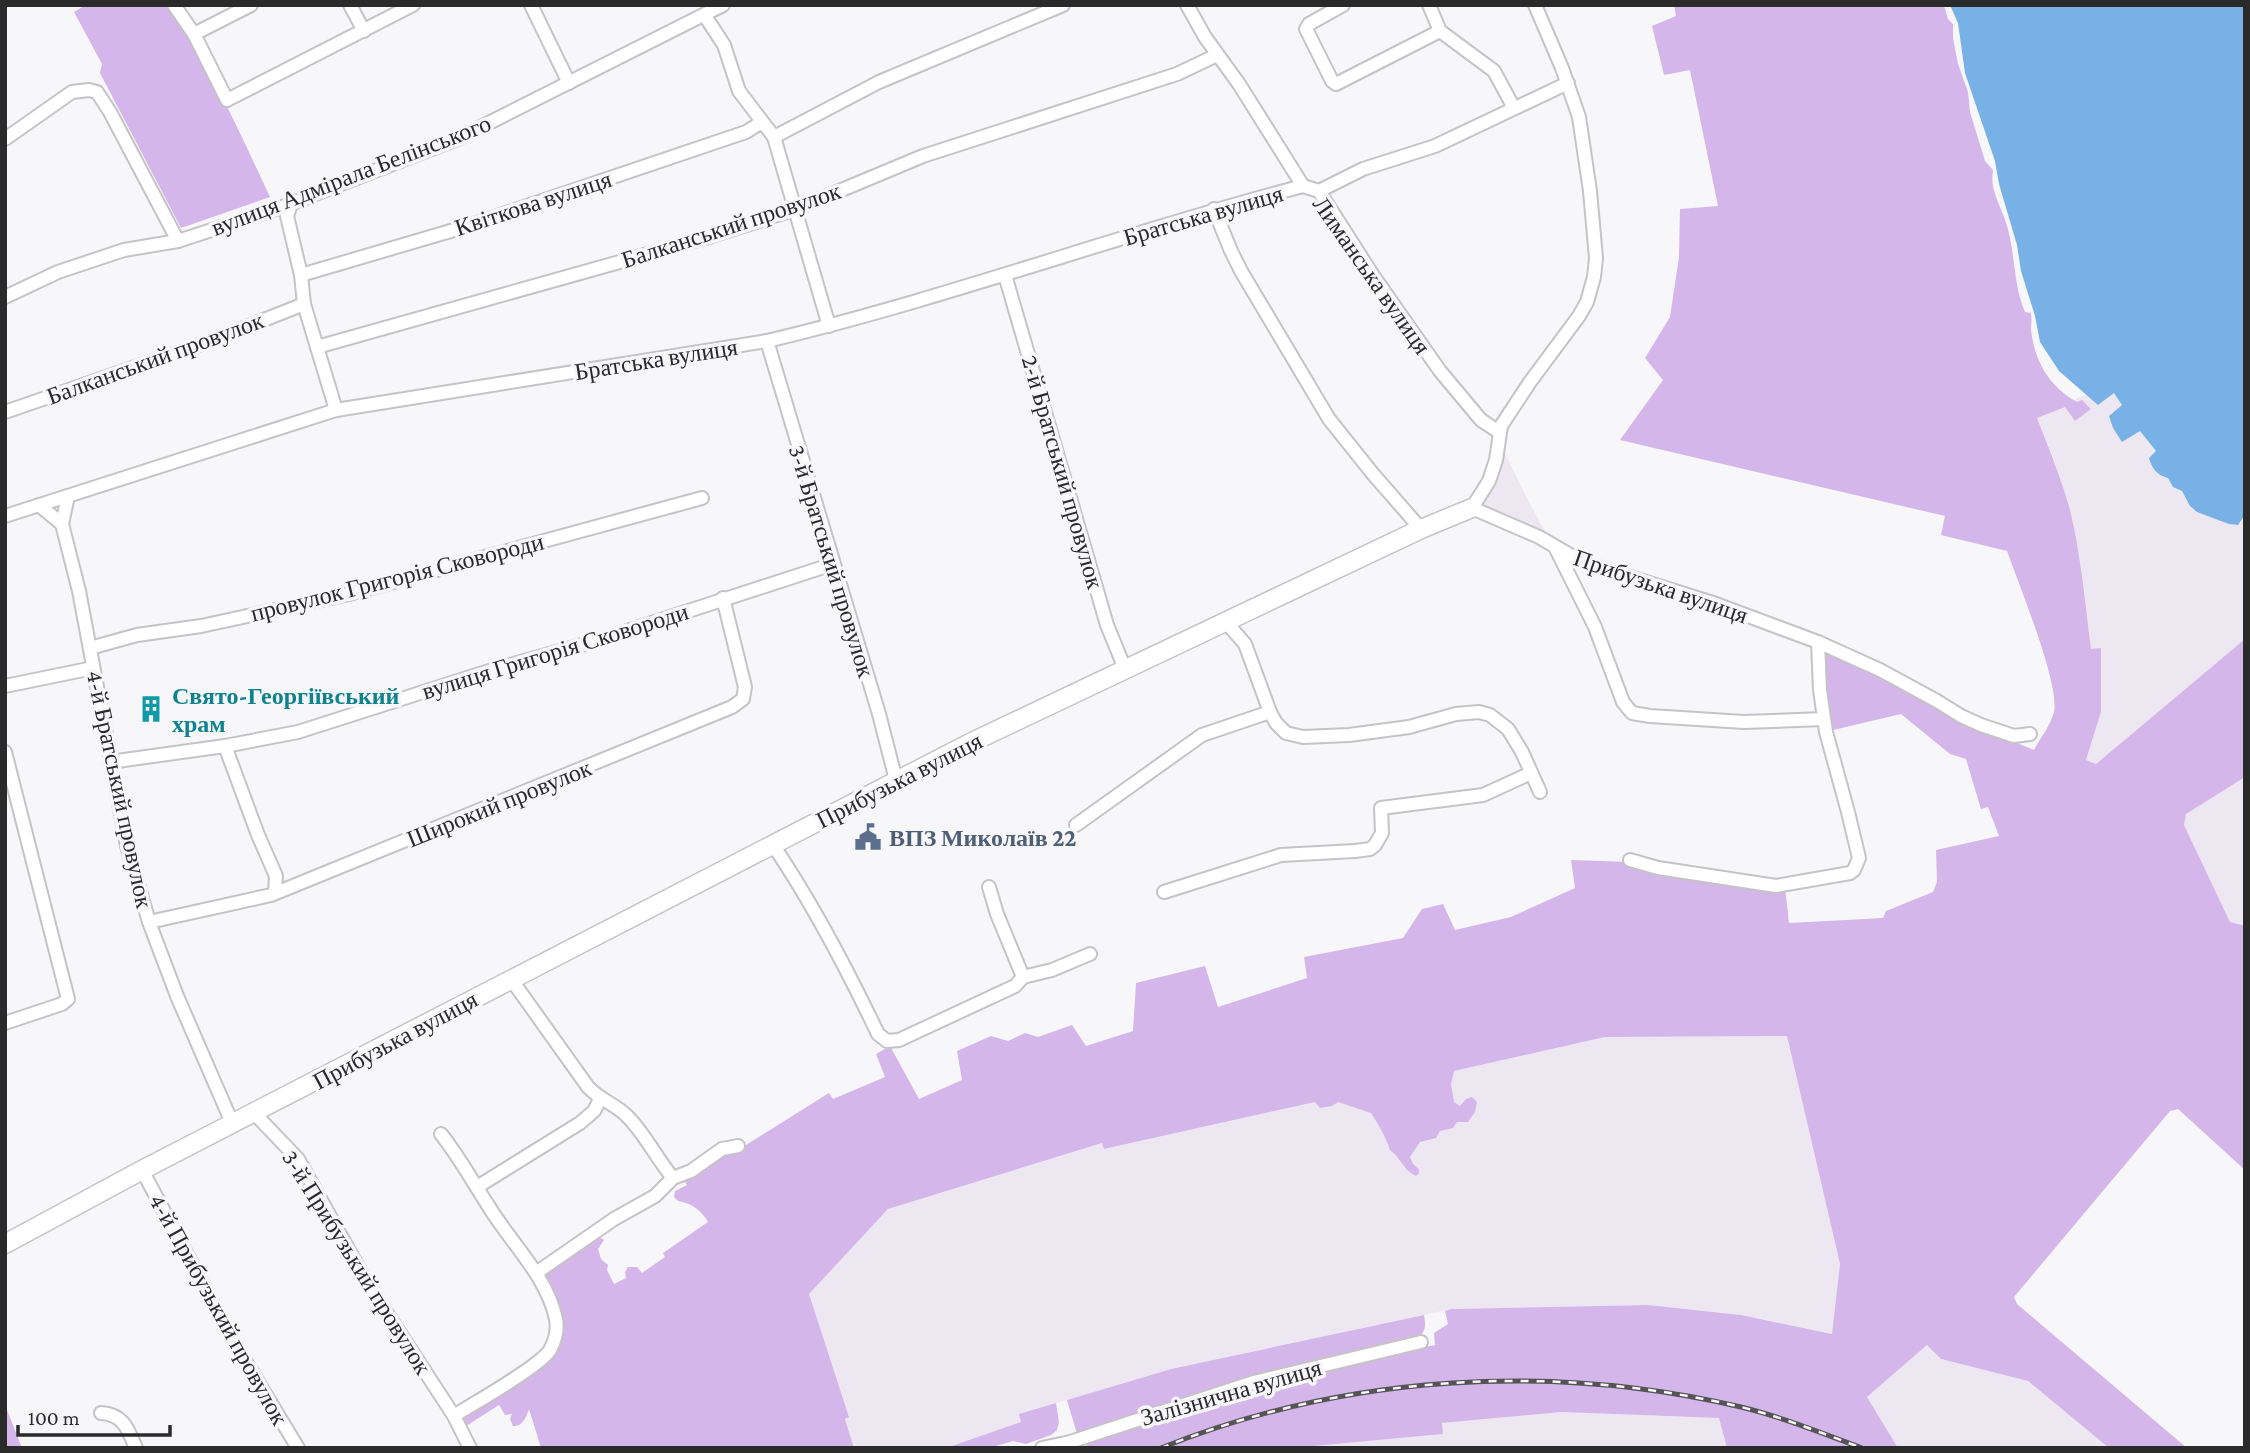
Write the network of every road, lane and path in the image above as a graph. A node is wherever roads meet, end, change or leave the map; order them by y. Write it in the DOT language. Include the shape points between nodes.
graph roads {
  1 [pos="174,5"];
  2 [pos="251,5"];
  3 [pos="350,5"];
  4 [pos="413,5"];
  5 [pos="531,5"];
  6 [pos="723,5"];
  7 [pos="1063,5"];
  8 [pos="1187,5"];
  9 [pos="1343,5"];
  10 [pos="1429,5"];
  11 [pos="1535,5"];
  12 [pos="705,16"];
  13 [pos="364,31"];
  14 [pos="1440,31"];
  15 [pos="194,34"];
  16 [pos="1217,55"];
  17 [pos="569,83"];
  18 [pos="1567,83"];
  19 [pos="1514,108"];
  20 [pos="762,122"];
  21 [pos="774,137"];
  22 [pos="5,139"];
  23 [pos="1303,186"];
  24 [pos="1319,191"];
  25 [pos="292,201"];
  26 [pos="796,209"];
  27 [pos="1214,209"];
  28 [pos="178,242"];
  29 [pos="301,275"];
  30 [pos="1005,275"];
  31 [pos="5,297"];
  32 [pos="304,304"];
  33 [pos="830,326"];
  34 [pos="766,341"];
  35 [pos="317,347"];
  36 [pos="335,410"];
  37 [pos="5,412"];
  38 [pos="1499,432"];
  39 [pos="68,496"];
  40 [pos="702,498"];
  41 [pos="38,505"];
  42 [pos="1472,508"];
  43 [pos="5,516"];
  44 [pos="62,524"];
  45 [pos="1421,529"];
  46 [pos="1556,548"];
  47 [pos="833,564"];
  48 [pos="723,598"];
  49 [pos="1226,622"];
  50 [pos="1818,642"];
  51 [pos="90,649"];
  52 [pos="93,667"];
  53 [pos="1125,669"];
  54 [pos="5,685"];
  55 [pos="1270,712"];
  56 [pos="1824,719"];
  57 [pos="2030,734"];
  58 [pos="225,746"];
  59 [pos="5,752"];
  60 [pos="110,762"];
  61 [pos="1531,774"];
  62 [pos="897,780"];
  63 [pos="1540,792"];
  64 [pos="1076,825"];
  65 [pos="773,845"];
  66 [pos="1630,860"];
  67 [pos="989,887"];
  68 [pos="1164,892"];
  69 [pos="275,893"];
  70 [pos="149,922"];
  71 [pos="1090,954"];
  72 [pos="1023,978"];
  73 [pos="512,979"];
  74 [pos="5,1023"];
  75 [pos="600,1098"];
  76 [pos="254,1114"];
  77 [pos="233,1125"];
  78 [pos="441,1134"];
  79 [pos="738,1146"];
  80 [pos="142,1170"];
  81 [pos="673,1178"];
  82 [pos="477,1186"];
  83 [pos="5,1244"];
  84 [pos="536,1273"];
  85 [pos="1420,1342"];
  86 [pos="101,1413"];
  87 [pos="454,1416"];
  88 [pos="136,1448"];
  89 [pos="298,1448"];
  90 [pos="470,1448"];
  91 [pos="1042,1448"];
  1 -- 15 [label="street"];
  2 -- 15 [label="street"];
  3 -- 13 [label="street"];
  4 -- 13 [label="street"];
  5 -- 17 [label="street"];
  6 -- 12 [label="street, вулиця Адмірала Белінського"];
  7 -- 21 [label="street" via="879,82"];
  8 -- 16 [label="street, Лиманська вулиця"];
  9 -- 14 [label="street" via="1306,29 1336,84"];
  10 -- 14 [label="street"];
  11 -- 18 [label="street"];
  12 -- 17 [label="street, вулиця Адмірала Белінського"];
  12 -- 20 [label="street" via="724,45 739,91"];
  13 -- 15 [label="street" via="227,100"];
  14 -- 19 [label="street" via="1494,71"];
  16 -- 23 [label="street, Лиманська вулиця"];
  16 -- 26 [label="street, Балканський провулок" via="1177,74 923,156"];
  17 -- 25 [label="street, вулиця Адмірала Белінського" via="457,139"];
  18 -- 19 [label="street, Братська вулиця"];
  18 -- 38 [label="street" via="1584,141 1594,277 1579,316"];
  19 -- 24 [label="street, Братська вулиця" via="1435,146 1363,169"];
  20 -- 21 [label="street"];
  20 -- 29 [label="street, Квіткова вулиця" via="746,132 471,225"];
  21 -- 26 [label="street"];
  22 -- 28 [label="street" via="72,92 97,92"];
  23 -- 24 [label="street, Лиманська вулиця"];
  23 -- 27 [label="street, Братська вулиця"];
  24 -- 38 [label="street, Лиманська вулиця" via="1440,371 1480,420"];
  25 -- 28 [label="street, вулиця Адмірала Белінського"];
  25 -- 29 [label="street" via="287,216"];
  26 -- 33 [label="street"];
  26 -- 35 [label="street, Балканський провулок"];
  27 -- 30 [label="street, Братська вулиця"];
  27 -- 45 [label="street" via="1230,251 1329,419"];
  28 -- 31 [label="street, вулиця Адмірала Белінського" via="124,250 58,272"];
  29 -- 32 [label="street"];
  30 -- 33 [label="street, Братська вулиця"];
  30 -- 53 [label="street, 2-й Братський провулок" via="1107,625"];
  32 -- 35 [label="street"];
  32 -- 37 [label="street, Балканський провулок"];
  33 -- 34 [label="street, Братська вулиця"];
  34 -- 36 [label="street, Братська вулиця"];
  34 -- 47 [label="street, 3-й Братський провулок"];
  35 -- 36 [label="street"];
  36 -- 39 [label="street, Братська вулиця"];
  38 -- 42 [label="street" via="1489,481"];
  39 -- 41 [label="street, Братська вулиця"];
  39 -- 44 [label="street, 4-й Братський провулок"];
  40 -- 51 [label="street, провулок Григорія Сковороди" via="349,593 201,626 137,635"];
  41 -- 43 [label="street, Братська вулиця"];
  41 -- 44 [label="street"];
  42 -- 45 [label="street, Прибузька вулиця"];
  42 -- 46 [label="street, Прибузька вулиця"];
  44 -- 51 [label="street, 4-й Братський провулок"];
  45 -- 49 [label="street, Прибузька вулиця"];
  46 -- 50 [label="street, Прибузька вулиця" via="1603,570 1716,604"];
  46 -- 56 [label="street" via="1595,627 1623,702 1632,713 1744,722"];
  47 -- 48 [label="street, вулиця Григорія Сковороди"];
  47 -- 62 [label="street, 3-й Братський провулок"];
  48 -- 58 [label="street, вулиця Григорія Сковороди" via="314,728"];
  48 -- 69 [label="street, Широкий провулок" via="745,687 739,702"];
  49 -- 53 [label="street, Прибузька вулиця"];
  49 -- 55 [label="street" via="1245,644"];
  50 -- 56 [label="street"];
  50 -- 57 [label="street, Прибузька вулиця" via="1993,730 2014,736"];
  51 -- 52 [label="street, 4-й Братський провулок"];
  52 -- 54 [label="street"];
  52 -- 60 [label="street, 4-й Братський провулок"];
  53 -- 62 [label="street, Прибузька вулиця"];
  55 -- 61 [label="street" via="1282,730 1303,737 1409,727 1479,712 1508,729"];
  55 -- 64 [label="street" via="1202,734"];
  56 -- 66 [label="street" via="1858,858 1850,873 1776,886"];
  58 -- 60 [label="street, вулиця Григорія Сковороди"];
  58 -- 69 [label="street" via="276,876"];
  59 -- 74 [label="street" via="68,999"];
  60 -- 70 [label="street, 4-й Братський провулок"];
  61 -- 63 [label="street"];
  61 -- 68 [label="street" via="1483,795 1381,808 1382,833 1370,849 1281,855"];
  62 -- 65 [label="street, Прибузька вулиця"];
  65 -- 72 [label="street" via="836,951 878,1034 887,1041 899,1040 1015,986"];
  65 -- 73 [label="street, Прибузька вулиця"];
  67 -- 72 [label="street"];
  69 -- 70 [label="street, Широкий провулок"];
  70 -- 77 [label="street, 4-й Братський провулок"];
  71 -- 72 [label="street"];
  73 -- 75 [label="street" via="583,1081"];
  73 -- 76 [label="street, Прибузька вулиця"];
  75 -- 81 [label="street" via="626,1115"];
  75 -- 82 [label="street" via="588,1117"];
  76 -- 77 [label="street, Прибузька вулиця"];
  76 -- 87 [label="street, 3-й Прибузький провулок" via="298,1159 366,1281"];
  77 -- 80 [label="street, Прибузька вулиця"];
  78 -- 82 [label="street"];
  79 -- 81 [label="street" via="723,1149"];
  80 -- 83 [label="street, Прибузька вулиця"];
  80 -- 89 [label="street, 4-й Прибузький провулок" via="232,1339"];
  81 -- 84 [label="street" via="651,1198"];
  82 -- 84 [label="street"];
  84 -- 87 [label="street" via="556,1316 550,1349 537,1363"];
  85 -- 91 [label="street, Залізнична вулиця" via="1254,1381"];
  86 -- 88 [label="street" via="117,1415 123,1421"];
  87 -- 90 [label="street, 3-й Прибузький провулок"];
}
